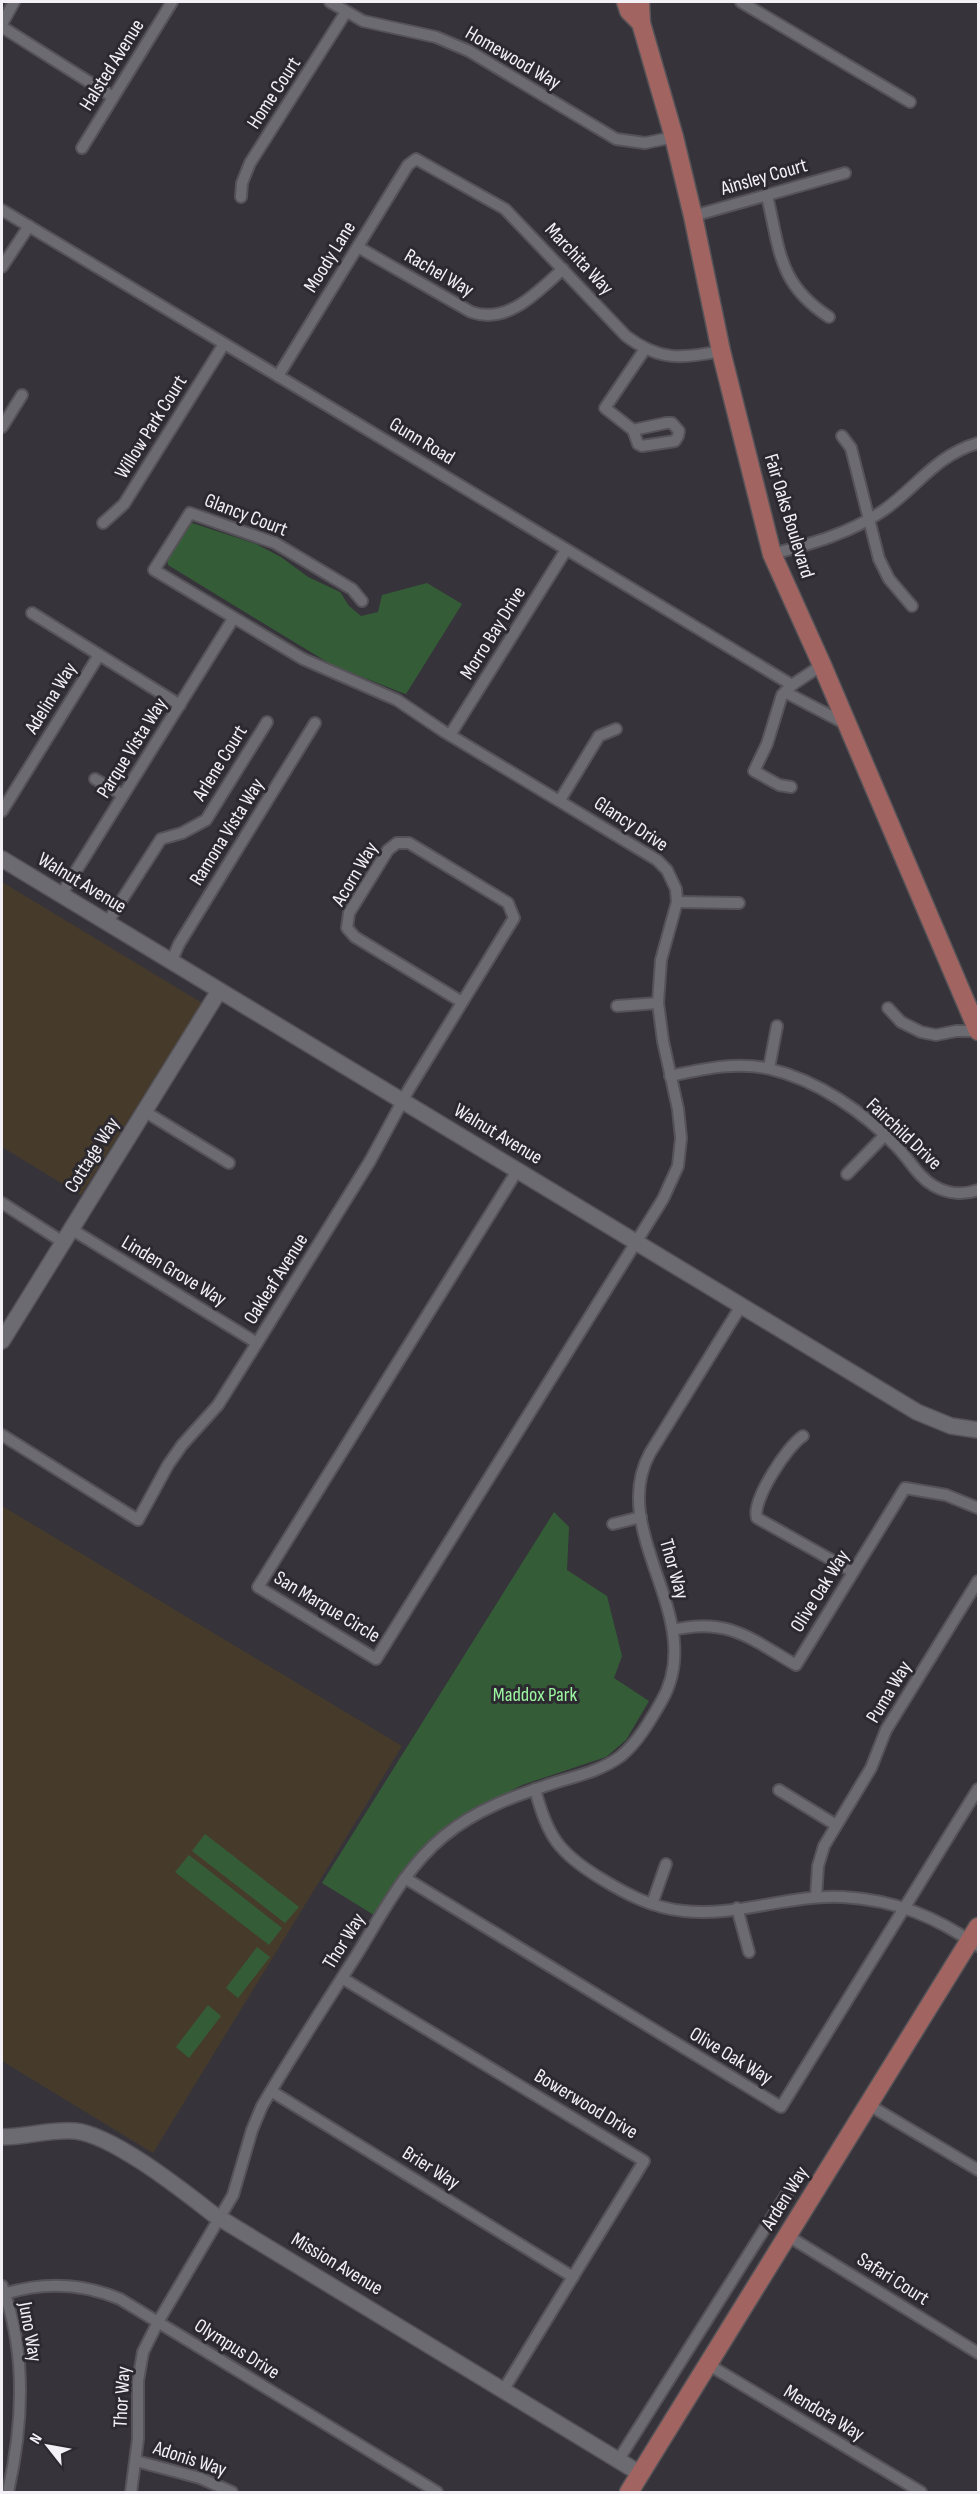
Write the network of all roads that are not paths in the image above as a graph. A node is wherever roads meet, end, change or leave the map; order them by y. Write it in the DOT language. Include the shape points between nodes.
graph roads {
  1 [pos="14,2"];
  2 [pos="172,2"];
  3 [pos="330,2"];
  4 [pos="626,2"];
  5 [pos="635,2"];
  6 [pos="640,2"];
  7 [pos="741,2"];
  8 [pos="346,12"];
  9 [pos="640,23"];
  10 [pos="2,26"];
  11 [pos="113,97"];
  12 [pos="910,102"];
  13 [pos="674,137"];
  14 [pos="82,148"];
  15 [pos="416,159"];
  16 [pos="845,173"];
  17 [pos="767,196"];
  18 [pos="241,197"];
  19 [pos="2,210"];
  20 [pos="693,216"];
  21 [pos="29,226"];
  22 [pos="358,247"];
  23 [pos="2,267"];
  24 [pos="563,269"];
  25 [pos="829,317"];
  26 [pos="224,344"];
  27 [pos="645,349"];
  28 [pos="721,351"];
  29 [pos="278,376"];
  30 [pos="22,395"];
  31 [pos="2,427"];
  32 [pos="633,430"];
  33 [pos="842,436"];
  34 [pos="978,443"];
  35 [pos="869,519"];
  36 [pos="103,523"];
  37 [pos="566,550"];
  38 [pos="772,555"];
  39 [pos="362,601"];
  40 [pos="912,606"];
  41 [pos="32,614"];
  42 [pos="233,619"];
  43 [pos="99,655"];
  44 [pos="822,665"];
  45 [pos="788,688"];
  46 [pos="180,705"];
  47 [pos="267,722"];
  48 [pos="315,723"];
  49 [pos="848,725"];
  50 [pos="615,729"];
  51 [pos="450,735"];
  52 [pos="95,778"];
  53 [pos="791,788"];
  54 [pos="123,795"];
  55 [pos="560,800"];
  56 [pos="2,811"];
  57 [pos="2,859"];
  58 [pos="61,895"];
  59 [pos="677,902"];
  60 [pos="739,903"];
  61 [pos="514,913"];
  62 [pos="107,923"];
  63 [pos="171,962"];
  64 [pos="219,991"];
  65 [pos="462,1002"];
  66 [pos="658,1004"];
  67 [pos="973,1005"];
  68 [pos="617,1006"];
  69 [pos="888,1008"];
  70 [pos="777,1026"];
  71 [pos="978,1031"];
  72 [pos="769,1068"];
  73 [pos="670,1076"];
  74 [pos="404,1102"];
  75 [pos="144,1111"];
  76 [pos="885,1135"];
  77 [pos="229,1162"];
  78 [pos="517,1171"];
  79 [pos="847,1174"];
  80 [pos="978,1190"];
  81 [pos="2,1203"];
  82 [pos="67,1236"];
  83 [pos="637,1243"];
  84 [pos="741,1306"];
  85 [pos="2,1341"];
  86 [pos="257,1343"];
  87 [pos="978,1430"];
  88 [pos="2,1436"];
  89 [pos="803,1436"];
  90 [pos="978,1508"];
  91 [pos="641,1517"];
  92 [pos="613,1524"];
  93 [pos="853,1572"];
  94 [pos="978,1581"];
  95 [pos="673,1630"];
  96 [pos="536,1789"];
  97 [pos="978,1789"];
  98 [pos="778,1790"];
  99 [pos="836,1825"];
  100 [pos="666,1864"];
  101 [pos="405,1878"];
  102 [pos="816,1897"];
  103 [pos="652,1904"];
  104 [pos="737,1908"];
  105 [pos="904,1908"];
  106 [pos="976,1938"];
  107 [pos="749,1952"];
  108 [pos="342,1978"];
  109 [pos="271,2091"];
  110 [pos="869,2105"];
  111 [pos="2,2137"];
  112 [pos="978,2170"];
  113 [pos="798,2176"];
  114 [pos="221,2218"];
  115 [pos="788,2236"];
  116 [pos="573,2277"];
  117 [pos="3,2290"];
  118 [pos="158,2322"];
  119 [pos="978,2353"];
  120 [pos="709,2365"];
  121 [pos="504,2389"];
  122 [pos="619,2459"];
  123 [pos="136,2461"];
  124 [pos="641,2474"];
  125 [pos="8,2493"];
  126 [pos="131,2493"];
  127 [pos="232,2493"];
  128 [pos="437,2493"];
  129 [pos="629,2493"];
  130 [pos="921,2493"];
  1 -- 10 [label="street"];
  2 -- 11 [label="street, Halsted Avenue"];
  3 -- 8 [label="street, Homewood Way"];
  4 -- 9 [label="main road, Fair Oaks Boulevard"];
  5 -- 9 [label="main road"];
  6 -- 9 [label="main road, Fair Oaks Boulevard"];
  7 -- 12 [label="street"];
  8 -- 13 [label="street, Homewood Way" via="363,21 453,43 616,140 645,143"];
  8 -- 18 [label="street, Home Court" via="250,163"];
  9 -- 13 [label="main road, Fair Oaks Boulevard"];
  10 -- 11 [label="street"];
  11 -- 14 [label="street, Halsted Avenue"];
  13 -- 20 [label="main road, Fair Oaks Boulevard"];
  15 -- 22 [label="street, Moody Lane" via="408,165"];
  15 -- 24 [label="street, Marchita Way" via="505,209"];
  16 -- 17 [label="street, Ainsley Court"];
  17 -- 20 [label="street, Ainsley Court"];
  17 -- 25 [label="street" via="790,280 802,297"];
  19 -- 21 [label="street, Gunn Road"];
  20 -- 28 [label="main road, Fair Oaks Boulevard"];
  21 -- 23 [label="street"];
  21 -- 26 [label="street, Gunn Road"];
  22 -- 24 [label="street, Rachel Way" via="471,312 483,315 513,309"];
  22 -- 29 [label="street, Moody Lane"];
  24 -- 27 [label="street, Marchita Way" via="626,336"];
  26 -- 29 [label="street, Gunn Road"];
  26 -- 36 [label="street, Willow Park Court" via="124,504"];
  27 -- 28 [label="street, Marchita Way" via="679,357"];
  27 -- 32 [label="street" via="605,408"];
  28 -- 38 [label="main road, Fair Oaks Boulevard"];
  29 -- 37 [label="street, Gunn Road"];
  30 -- 31 [label="street"];
  33 -- 35 [label="street" via="851,448"];
  34 -- 35 [label="street" via="940,460 887,508"];
  35 -- 38 [label="street" via="817,542"];
  35 -- 40 [label="street" via="884,572"];
  37 -- 45 [label="street, Gunn Road"];
  37 -- 51 [label="street, Morro Bay Drive"];
  38 -- 44 [label="main road, Fair Oaks Boulevard"];
  39 -- 42 [label="street, Glancy Court" via="352,589 275,543 190,513 154,570"];
  41 -- 43 [label="street"];
  42 -- 46 [label="street, Parque Vista Way"];
  42 -- 51 [label="street, Glancy Drive" via="303,659 397,700"];
  43 -- 46 [label="street, Adelina Way"];
  43 -- 56 [label="street, Adelina Way"];
  44 -- 45 [label="street"];
  44 -- 49 [label="main road, Fair Oaks Boulevard"];
  45 -- 49 [label="street, Gunn Road"];
  45 -- 53 [label="street" via="754,771"];
  46 -- 54 [label="street, Parque Vista Way"];
  47 -- 62 [label="street, Arlene Court" via="206,820 182,834 161,839"];
  48 -- 63 [label="street, Ramona Vista Way"];
  49 -- 67 [label="main road, Fair Oaks Boulevard"];
  50 -- 55 [label="street" via="599,736"];
  51 -- 55 [label="street, Glancy Drive"];
  52 -- 54 [label="street"];
  54 -- 58 [label="street, Parque Vista Way"];
  55 -- 59 [label="street, Glancy Drive" via="657,860 674,882"];
  57 -- 58 [label="main road, Walnut Avenue"];
  58 -- 62 [label="main road, Walnut Avenue"];
  59 -- 60 [label="street"];
  59 -- 66 [label="street" via="661,960"];
  61 -- 65 [label="street, Oakleaf Avenue"];
  61 -- 65 [label="street, Acorn Way" via="508,903 409,843 393,845 388,850 349,913 347,928 355,937"];
  62 -- 63 [label="main road, Walnut Avenue"];
  63 -- 64 [label="main road, Walnut Avenue"];
  64 -- 74 [label="main road, Walnut Avenue"];
  64 -- 75 [label="main road, Cottage Way"];
  65 -- 74 [label="street, Oakleaf Avenue"];
  66 -- 68 [label="street"];
  66 -- 73 [label="street"];
  67 -- 71 [label="main road, Fair Oaks Boulevard"];
  69 -- 71 [label="street" via="902,1022 928,1033"];
  70 -- 72 [label="street"];
  72 -- 73 [label="street, Fairchild Drive" via="732,1065"];
  72 -- 76 [label="street, Fairchild Drive" via="819,1088"];
  73 -- 83 [label="street" via="681,1129 678,1166"];
  74 -- 78 [label="main road, Walnut Avenue"];
  74 -- 86 [label="street, Oakleaf Avenue"];
  75 -- 77 [label="street"];
  75 -- 82 [label="main road, Cottage Way"];
  76 -- 79 [label="street"];
  76 -- 80 [label="street, Fairchild Drive" via="921,1176 937,1188 956,1193"];
  78 -- 83 [label="main road, Walnut Avenue"];
  78 -- 83 [label="street, San Marque Circle" via="258,1587 376,1659"];
  81 -- 82 [label="street, Linden Grove Way"];
  82 -- 85 [label="main road, Cottage Way"];
  82 -- 86 [label="street, Linden Grove Way"];
  83 -- 84 [label="main road, Walnut Avenue"];
  84 -- 87 [label="main road, Walnut Avenue" via="923,1415 951,1426"];
  84 -- 91 [label="street, Thor Way" via="647,1459 638,1488"];
  86 -- 88 [label="street, Oakleaf Avenue" via="218,1405 168,1465 138,1520"];
  89 -- 93 [label="street" via="788,1449 765,1486 755,1512 762,1522"];
  90 -- 93 [label="street, Olive Oak Way" via="946,1495 905,1488"];
  91 -- 92 [label="street"];
  91 -- 95 [label="street, Thor Way"];
  93 -- 95 [label="street, Olive Oak Way" via="796,1665 734,1630 705,1625"];
  94 -- 99 [label="street, Puma Way" via="886,1730 871,1768"];
  95 -- 96 [label="street, Thor Way" via="676,1653 672,1678 637,1740 619,1757 596,1770"];
  96 -- 101 [label="street, Thor Way" via="496,1803 462,1822 426,1852"];
  96 -- 103 [label="street" via="545,1825 567,1856 622,1891"];
  97 -- 105 [label="street, Olive Oak Way"];
  98 -- 99 [label="street"];
  99 -- 102 [label="street, Puma Way" via="822,1852"];
  100 -- 103 [label="street"];
  101 -- 105 [label="street, Olive Oak Way" via="781,2107"];
  101 -- 108 [label="street, Thor Way"];
  102 -- 104 [label="street"];
  102 -- 105 [label="street" via="861,1899"];
  103 -- 104 [label="street" via="701,1912"];
  104 -- 107 [label="street"];
  105 -- 106 [label="street"];
  106 -- 110 [label="main road, Arden Way"];
  108 -- 109 [label="street, Thor Way"];
  108 -- 116 [label="street, Bowerwood Drive" via="644,2161"];
  109 -- 114 [label="street, Thor Way" via="252,2130 238,2182"];
  109 -- 116 [label="street, Brier Way"];
  110 -- 112 [label="street"];
  110 -- 115 [label="main road, Arden Way"];
  111 -- 114 [label="main road, Mission Avenue" via="57,2131 88,2134 173,2182"];
  113 -- 122 [label="street"];
  114 -- 118 [label="street, Thor Way"];
  114 -- 121 [label="main road, Mission Avenue"];
  115 -- 119 [label="street, Safari Court"];
  115 -- 120 [label="main road, Arden Way"];
  116 -- 121 [label="street, Bowerwood Drive"];
  117 -- 118 [label="street, Olympus Drive" via="47,2284 77,2286 114,2296"];
  117 -- 125 [label="street, Juno Way" via="17,2345 20,2377 19,2429"];
  118 -- 123 [label="street, Thor Way" via="140,2366"];
  118 -- 128 [label="street, Olympus Drive"];
  120 -- 124 [label="main road, Arden Way"];
  120 -- 130 [label="street, Mendota Way"];
  121 -- 122 [label="main road, Mission Avenue"];
  122 -- 124 [label="main road, Mission Avenue"];
  123 -- 126 [label="street, Thor Way"];
  123 -- 127 [label="street, Adonis Way" via="200,2478"];
  124 -- 129 [label="main road, Arden Way"];
}
